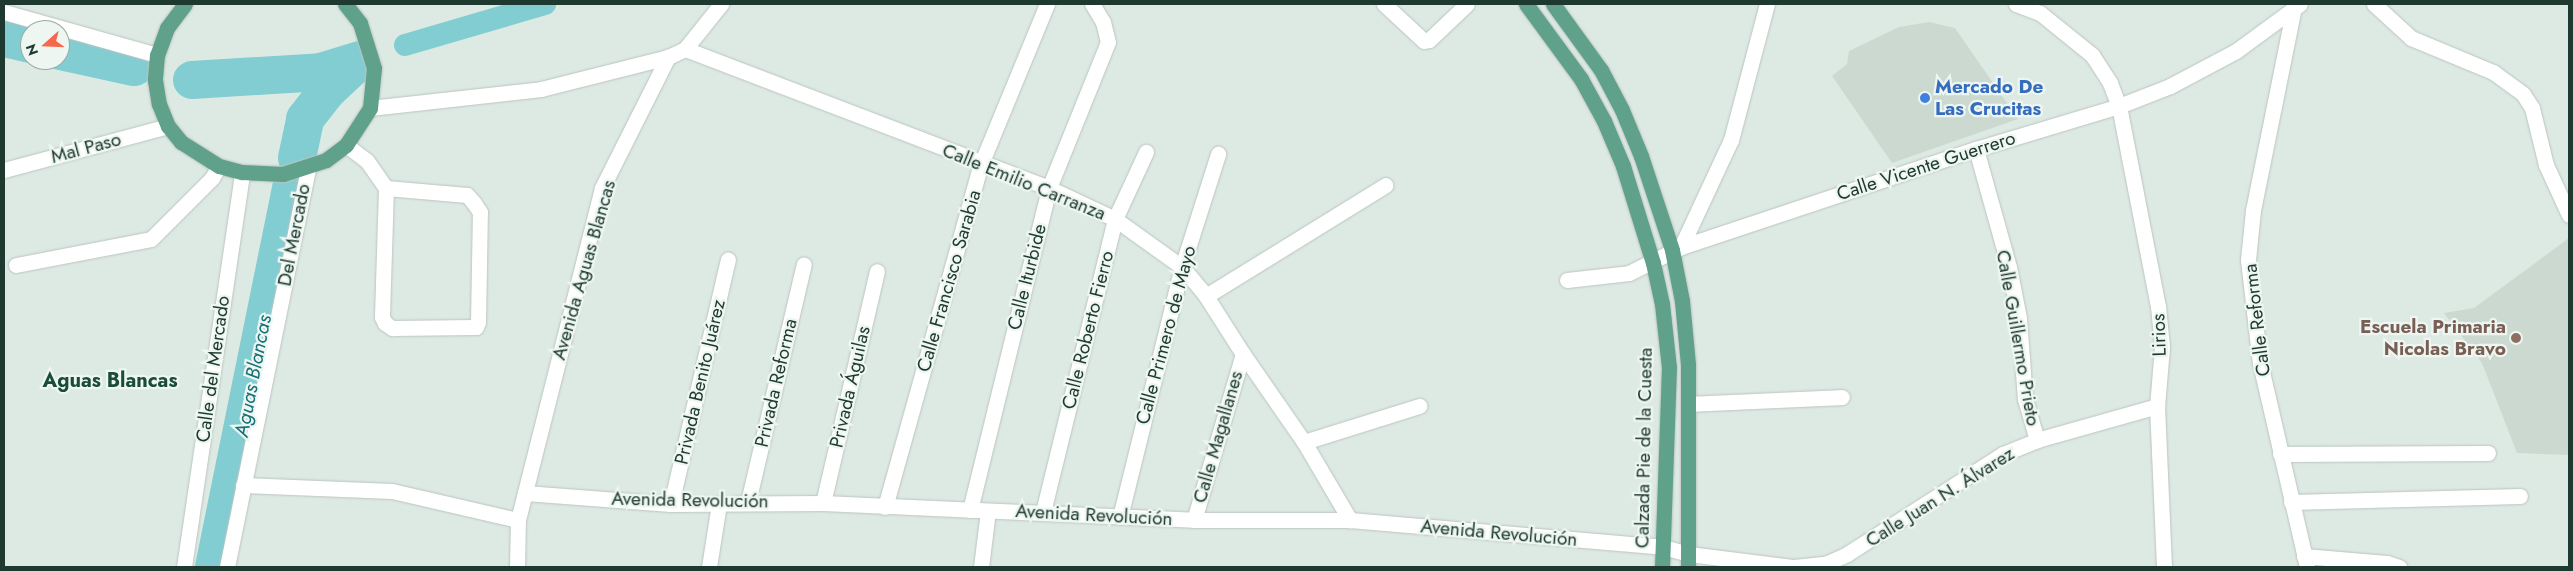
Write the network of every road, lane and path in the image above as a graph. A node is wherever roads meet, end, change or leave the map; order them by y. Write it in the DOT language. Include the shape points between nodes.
graph roads {
  1 [pos="185,4"];
  2 [pos="349,4"];
  3 [pos="721,4"];
  4 [pos="1046,4"];
  5 [pos="1092,4"];
  6 [pos="1384,4"];
  7 [pos="1467,4"];
  8 [pos="1526,4"];
  9 [pos="1553,4"];
  10 [pos="1767,4"];
  11 [pos="2016,4"];
  12 [pos="2296,8"];
  13 [pos="2378,9"];
  14 [pos="4,12"];
  15 [pos="685,49"];
  16 [pos="157,55"];
  17 [pos="668,57"];
  18 [pos="2119,106"];
  19 [pos="370,108"];
  20 [pos="168,126"];
  21 [pos="346,144"];
  22 [pos="1976,149"];
  23 [pos="1146,152"];
  24 [pos="1218,154"];
  25 [pos="982,164"];
  26 [pos="219,166"];
  27 [pos="308,168"];
  28 [pos="4,170"];
  29 [pos="242,172"];
  30 [pos="1386,185"];
  31 [pos="386,188"];
  32 [pos="1049,188"];
  33 [pos="2569,214"];
  34 [pos="1115,219"];
  35 [pos="1677,248"];
  36 [pos="728,260"];
  37 [pos="1652,263"];
  38 [pos="804,264"];
  39 [pos="16,265"];
  40 [pos="1182,267"];
  41 [pos="878,271"];
  42 [pos="1567,280"];
  43 [pos="1206,296"];
  44 [pos="1243,354"];
  45 [pos="1842,397"];
  46 [pos="1689,404"];
  47 [pos="1419,406"];
  48 [pos="2157,406"];
  49 [pos="2037,440"];
  50 [pos="1304,442"];
  51 [pos="2280,454"];
  52 [pos="2488,454"];
  53 [pos="243,485"];
  54 [pos="525,493"];
  55 [pos="2520,496"];
  56 [pos="748,502"];
  57 [pos="2291,502"];
  58 [pos="823,503"];
  59 [pos="671,504"];
  60 [pos="719,504"];
  61 [pos="885,507"];
  62 [pos="970,510"];
  63 [pos="988,511"];
  64 [pos="1043,512"];
  65 [pos="1120,517"];
  66 [pos="518,520"];
  67 [pos="1194,520"];
  68 [pos="1350,520"];
  69 [pos="1663,547"];
  70 [pos="1688,560"];
  71 [pos="2306,562"];
  72 [pos="1826,566"];
  73 [pos="184,567"];
  74 [pos="226,567"];
  75 [pos="517,567"];
  76 [pos="709,567"];
  77 [pos="981,567"];
  78 [pos="1662,567"];
  79 [pos="2164,567"];
  80 [pos="2399,567"];
  1 -- 16 [label="main road" via="167,28"];
  2 -- 19 [label="main road" via="360,23 374,68"];
  3 -- 15 [label="street"];
  4 -- 25 [label="street, Calle Francisco Sarabia"];
  5 -- 32 [label="street, Calle Iturbide" via="1103,22 1108,42"];
  6 -- 7 [label="street" via="1424,41 1429,40"];
  8 -- 37 [label="main road, Calzada Pie de la Cuesta" via="1576,71 1604,121 1623,166"];
  9 -- 35 [label="main road" via="1600,70 1622,110"];
  10 -- 35 [label="street" via="1731,140"];
  11 -- 18 [label="street, Lirios" via="2040,13 2092,55"];
  12 -- 18 [label="street, Calle Vicente Guerrero" via="2236,51 2170,86"];
  12 -- 51 [label="street, Calle Reforma" via="2254,210 2248,260 2260,363"];
  13 -- 33 [label="street" via="2411,38 2493,72 2523,94 2532,108 2546,165"];
  14 -- 16 [label="street"];
  15 -- 17 [label="street"];
  15 -- 25 [label="street, Calle Emilio Carranza"];
  16 -- 20 [label="main road" via="158,96"];
  17 -- 19 [label="street" via="541,89"];
  17 -- 54 [label="street, Avenida Aguas Blancas" via="602,188"];
  18 -- 22 [label="street, Calle Vicente Guerrero"];
  18 -- 48 [label="street, Lirios" via="2158,306 2162,347"];
  19 -- 21 [label="main road"];
  20 -- 26 [label="main road" via="181,142"];
  20 -- 28 [label="street, Mal Paso"];
  21 -- 27 [label="main road" via="326,160"];
  21 -- 31 [label="street" via="367,161"];
  22 -- 35 [label="street, Calle Vicente Guerrero"];
  22 -- 49 [label="street, Calle Guillermo Prieto" via="2009,268 2019,318 2025,399"];
  23 -- 34 [label="street, Calle Roberto Fierro"];
  24 -- 40 [label="street, Calle Primero de Mayo"];
  25 -- 32 [label="street, Calle Emilio Carranza"];
  25 -- 61 [label="street, Calle Francisco Sarabia"];
  26 -- 29 [label="main road"];
  26 -- 39 [label="street" via="212,178 151,239"];
  27 -- 29 [label="main road" via="283,174"];
  27 -- 53 [label="street, Del Mercado"];
  29 -- 73 [label="street, Calle del Mercado"];
  30 -- 43 [label="street"];
  31 -- 31 [label="street" via="382,317 385,323 392,328 476,327 480,212 466,195"];
  32 -- 34 [label="street, Calle Emilio Carranza"];
  32 -- 62 [label="street, Calle Iturbide"];
  34 -- 40 [label="street, Calle Emilio Carranza"];
  34 -- 64 [label="street, Calle Roberto Fierro"];
  35 -- 37 [label="street, Calle Vicente Guerrero"];
  35 -- 46 [label="main road"];
  36 -- 59 [label="street, Privada Benito Juárez"];
  37 -- 42 [label="street, Calle Vicente Guerrero" via="1629,273"];
  37 -- 69 [label="main road, Calzada Pie de la Cuesta" via="1662,304 1669,366"];
  38 -- 56 [label="street, Privada Reforma"];
  40 -- 43 [label="street, Calle Emilio Carranza"];
  40 -- 65 [label="street, Calle Primero de Mayo"];
  41 -- 58 [label="street, Privada Águilas"];
  43 -- 44 [label="street, Calle Emilio Carranza"];
  44 -- 50 [label="street, Calle Emilio Carranza"];
  44 -- 67 [label="street, Calle Magallanes"];
  45 -- 46 [label="street"];
  46 -- 70 [label="main road"];
  47 -- 50 [label="street"];
  48 -- 49 [label="street, Calle Juan N. Álvarez"];
  48 -- 79 [label="street, Lirios"];
  49 -- 72 [label="street, Calle Juan N. Álvarez" via="2003,454"];
  50 -- 68 [label="street, Calle Emilio Carranza"];
  51 -- 52 [label="street"];
  51 -- 57 [label="street, Calle Reforma"];
  53 -- 66 [label="street" via="392,491"];
  53 -- 74 [label="street, Del Mercado"];
  54 -- 59 [label="street, Avenida Revolución"];
  54 -- 66 [label="street, Avenida Aguas Blancas"];
  55 -- 57 [label="street"];
  56 -- 58 [label="street, Avenida Revolución"];
  56 -- 60 [label="street, Avenida Revolución"];
  57 -- 71 [label="street, Calle Reforma"];
  58 -- 61 [label="street, Avenida Revolución"];
  59 -- 60 [label="street, Avenida Revolución"];
  60 -- 76 [label="street"];
  61 -- 62 [label="street, Avenida Revolución"];
  62 -- 63 [label="street, Avenida Revolución"];
  63 -- 64 [label="street, Avenida Revolución"];
  63 -- 77 [label="street"];
  64 -- 65 [label="street, Avenida Revolución"];
  65 -- 67 [label="street, Avenida Revolución"];
  66 -- 75 [label="street, Avenida Aguas Blancas"];
  67 -- 68 [label="street, Avenida Revolución"];
  68 -- 69 [label="street, Avenida Revolución"];
  69 -- 70 [label="street, Calle Juan N. Álvarez"];
  69 -- 78 [label="main road, Calzada Pie de la Cuesta"];
  70 -- 72 [label="street, Calle Juan N. Álvarez"];
  71 -- 80 [label="street" via="2387,563"];
}
